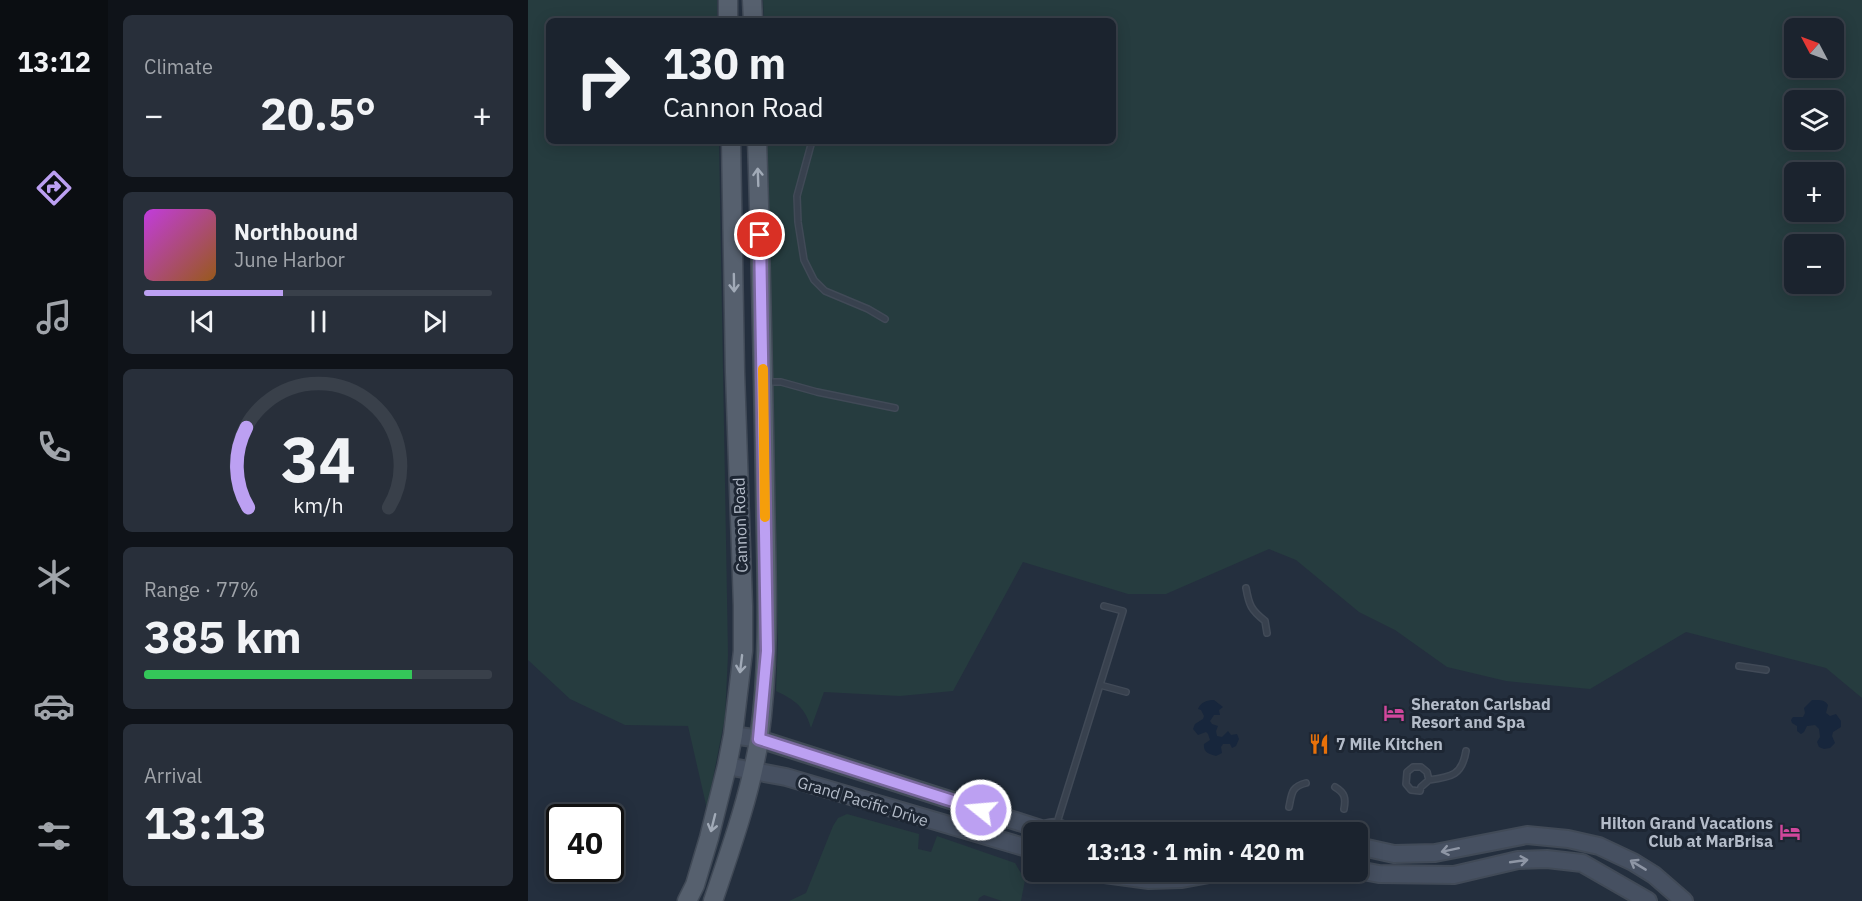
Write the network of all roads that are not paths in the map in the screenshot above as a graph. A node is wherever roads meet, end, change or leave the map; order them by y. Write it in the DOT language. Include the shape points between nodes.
graph roads {
  1 [pos="728,0"];
  2 [pos="752,0"];
  3 [pos="728,18"];
  4 [pos="753,18"];
  5 [pos="731,144"];
  6 [pos="757,144"];
  7 [pos="811,144"];
  8 [pos="885,319"];
  9 [pos="763,382"];
  10 [pos="895,408"];
  11 [pos="1246,588"];
  12 [pos="1104,606"];
  13 [pos="1267,633"];
  14 [pos="1739,666"];
  15 [pos="1766,670"];
  16 [pos="1100,685"];
  17 [pos="1126,692"];
  18 [pos="733,735"];
  19 [pos="759,739"];
  20 [pos="1466,751"];
  21 [pos="727,766"];
  22 [pos="752,771"];
  23 [pos="1430,780"];
  24 [pos="1306,783"];
  25 [pos="1335,787"];
  26 [pos="939,797"];
  27 [pos="1289,807"];
  28 [pos="1344,809"];
  29 [pos="932,822"];
  30 [pos="1023,822"];
  31 [pos="1055,822"];
  32 [pos="1023,847"];
  33 [pos="1368,848"];
  34 [pos="1368,872"];
  35 [pos="687,901"];
  36 [pos="713,901"];
  37 [pos="1648,901"];
  38 [pos="1684,901"];
  1 -- 3 [label="main road"];
  2 -- 4 [label="main road"];
  5 -- 18 [label="main road, Cannon Road, one-way" via="743,606 743,651"];
  9 -- 6 [label="main road, Cannon Road, one-way"];
  7 -- 8 [label="lane" via="797,196 804,261 825,291"];
  9 -- 10 [label="lane" via="781,382"];
  9 -- 19 [label="main road, Cannon Road" via="767,651"];
  11 -- 13 [label="lane" via="1252,610 1265,621"];
  12 -- 16 [label="lane" via="1123,611"];
  14 -- 15 [label="lane"];
  16 -- 17 [label="lane"];
  16 -- 31 [label="lane"];
  18 -- 19 [label="street, Grand Pacific Drive"];
  18 -- 21 [label="main road, Cannon Road"];
  19 -- 22 [label="main road, Cannon Road"];
  19 -- 26 [label="street, Grand Pacific Drive"];
  20 -- 23 [label="lane" via="1454,775"];
  21 -- 22 [label="street, Grand Pacific Drive"];
  21 -- 35 [label="main road, Cannon Road, one-way" via="709,838"];
  22 -- 29 [label="street, Grand Pacific Drive" via="786,777"];
  22 -- 36 [label="main road, Cannon Road"];
  23 -- 23 [label="lane" via="1428,772 1417,766 1407,772 1405,780 1408,788 1416,791"];
  24 -- 27 [label="lane" via="1292,792"];
  25 -- 28 [label="lane" via="1346,798"];
  26 -- 29 [label="street"];
  26 -- 30 [label="street, Grand Pacific Drive"];
  29 -- 32 [label="street, Grand Pacific Drive"];
  38 -- 33 [label="street, one-way" via="1633,862 1599,846 1568,839 1527,835 1435,853 1394,854"];
  34 -- 37 [label="street, one-way" via="1454,875 1543,858 1582,863"];
}
